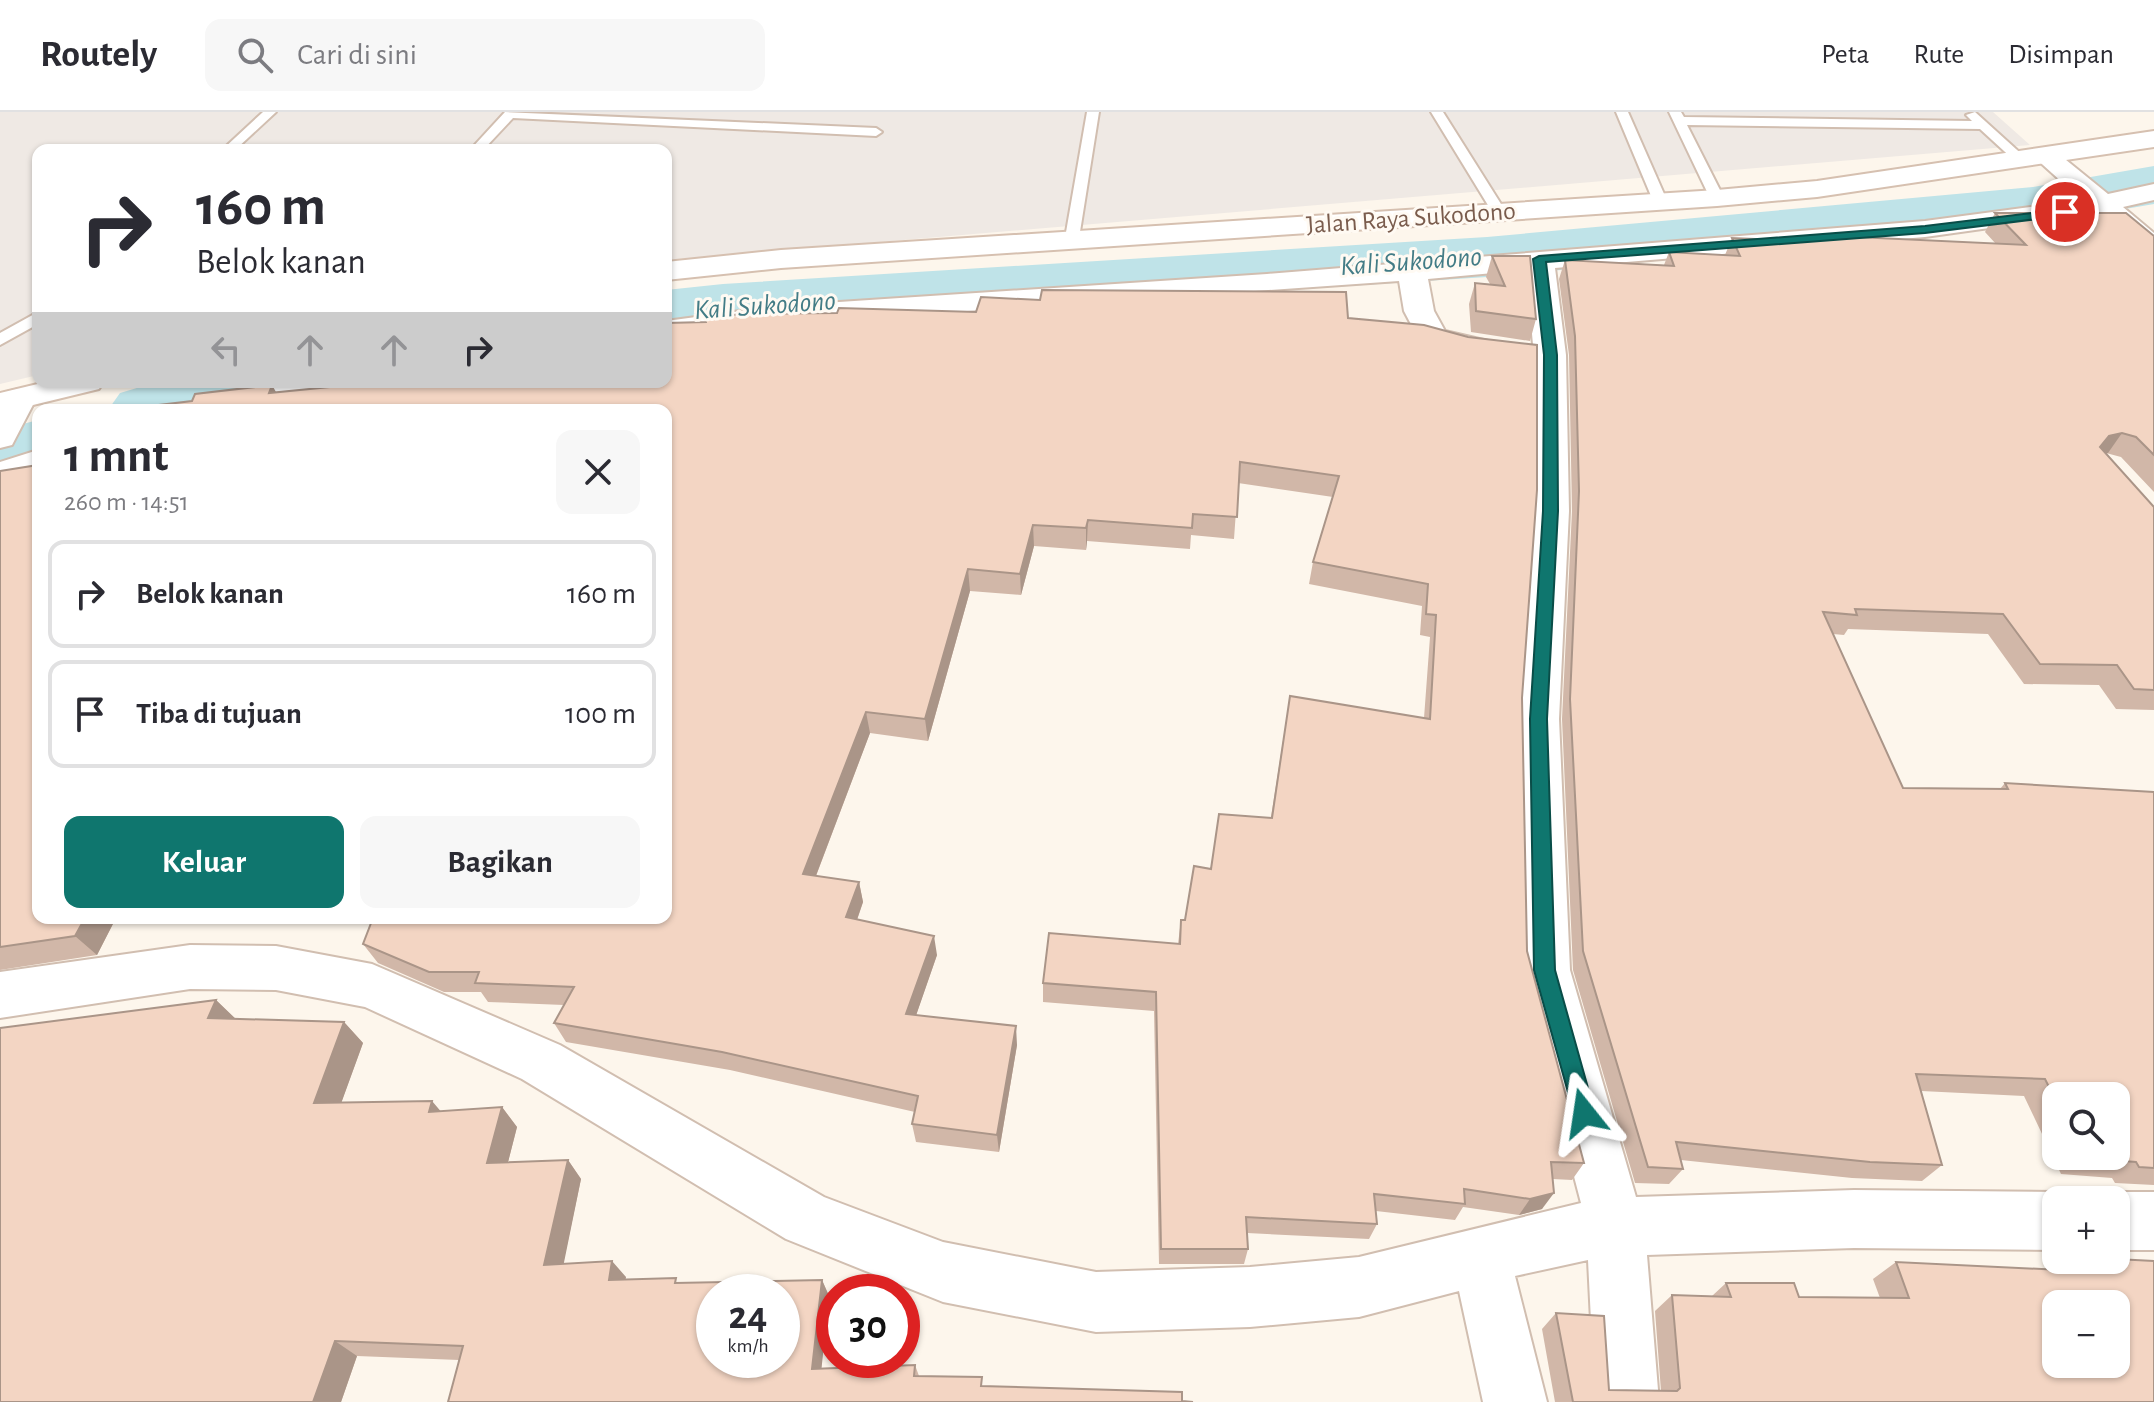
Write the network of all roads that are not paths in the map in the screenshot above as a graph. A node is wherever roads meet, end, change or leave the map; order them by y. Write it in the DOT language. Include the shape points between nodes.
graph roads {
  1 [pos="270,112"];
  2 [pos="1093,112"];
  3 [pos="1437,112"];
  4 [pos="1622,112"];
  5 [pos="1968,112"];
  6 [pos="511,113"];
  7 [pos="1678,116"];
  8 [pos="1983,125"];
  9 [pos="876,132"];
  10 [pos="2154,139"];
  11 [pos="235,144"];
  12 [pos="482,144"];
  13 [pos="2043,161"];
  14 [pos="2154,192"];
  15 [pos="1717,198"];
  16 [pos="2110,200"];
  17 [pos="1661,203"];
  18 [pos="2154,208"];
  19 [pos="1499,212"];
  20 [pos="1072,238"];
  21 [pos="2154,247"];
  22 [pos="1539,259"];
  23 [pos="672,270"];
  24 [pos="1412,270"];
  25 [pos="32,321"];
  26 [pos="672,329"];
  27 [pos="0,340"];
  28 [pos="1526,353"];
  29 [pos="72,388"];
  30 [pos="295,388"];
  31 [pos="34,404"];
  32 [pos="229,404"];
  33 [pos="32,405"];
  34 [pos="7,415"];
  35 [pos="32,463"];
  36 [pos="0,473"];
  37 [pos="0,995"];
  38 [pos="2042,1221"];
  39 [pos="2130,1221"];
  40 [pos="2154,1221"];
  41 [pos="1593,1231"];
  42 [pos="1481,1256"];
  43 [pos="1515,1402"];
  44 [pos="1627,1402"];
  1 -- 11 [label="lane"];
  2 -- 20 [label="lane"];
  3 -- 19 [label="lane"];
  4 -- 17 [label="lane"];
  5 -- 8 [label="lane"];
  6 -- 9 [label="lane"];
  6 -- 12 [label="lane"];
  7 -- 8 [label="lane"];
  7 -- 15 [label="lane"];
  8 -- 13 [label="lane"];
  10 -- 13 [label="street, Jalan Raya Sukodono"];
  13 -- 15 [label="street, Jalan Raya Sukodono"];
  13 -- 16 [label="street"];
  14 -- 16 [label="street"];
  15 -- 17 [label="street, Jalan Raya Sukodono"];
  16 -- 18 [label="street"];
  16 -- 21 [label="street"];
  16 -- 22 [label="street" via="1925,229"];
  17 -- 19 [label="street, Jalan Raya Sukodono"];
  19 -- 20 [label="street, Jalan Raya Sukodono"];
  20 -- 23 [label="street, Jalan Raya Sukodono"];
  22 -- 24 [label="street"];
  22 -- 28 [label="street"];
  24 -- 26 [label="street" via="778,315"];
  24 -- 28 [label="street" via="1419,311 1433,338"];
  25 -- 27 [label="lane"];
  28 -- 41 [label="street" via="1551,511 1538,719 1545,970"];
  29 -- 31 [label="street"];
  30 -- 32 [label="street"];
  33 -- 34 [label="street"];
  35 -- 36 [label="street"];
  37 -- 42 [label="street" via="190,967 276,968 372,986 541,1062 807,1219 943,1272 1096,1302 1359,1287"];
  38 -- 41 [label="street" via="1854,1219"];
  39 -- 40 [label="street"];
  41 -- 42 [label="street"];
  41 -- 44 [label="street"];
  42 -- 43 [label="street"];
}
